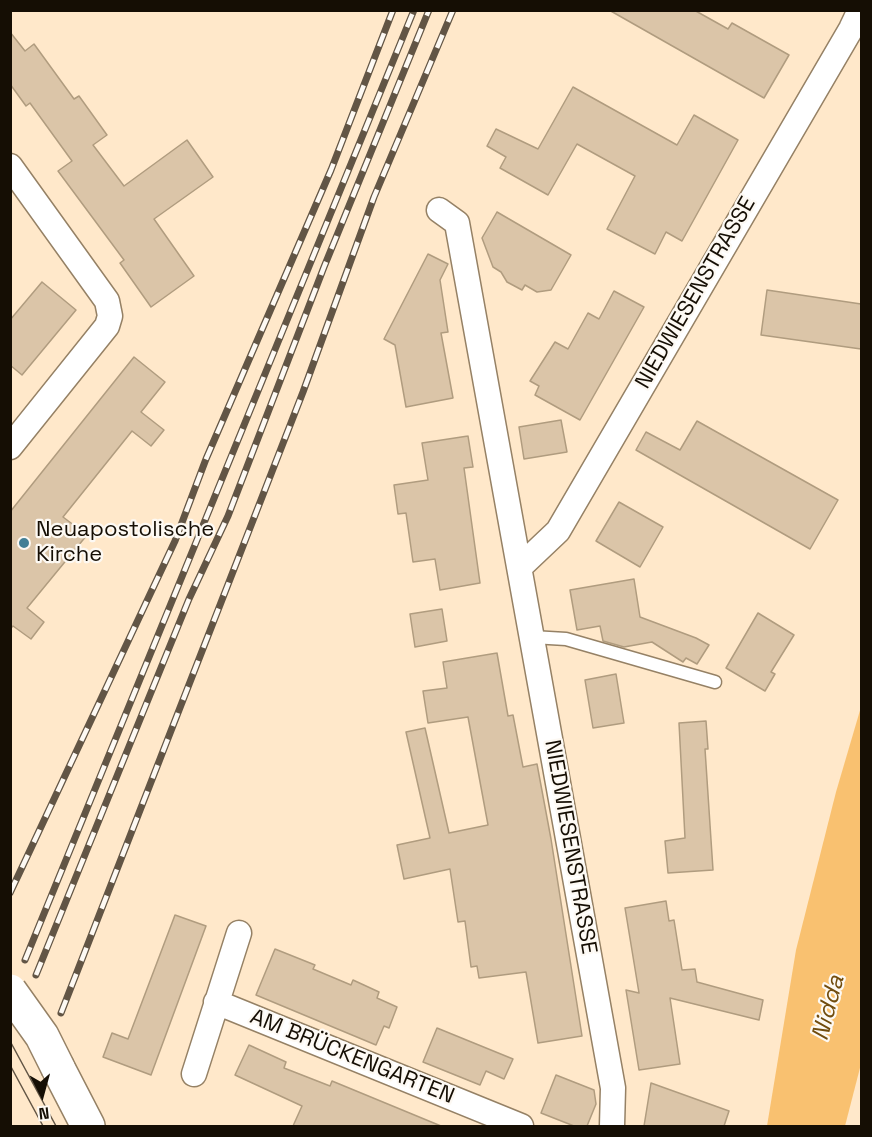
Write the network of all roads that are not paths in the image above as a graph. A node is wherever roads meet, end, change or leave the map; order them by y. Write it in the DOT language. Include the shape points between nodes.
graph roads {
  1 [pos="860,10"];
  2 [pos="10,166"];
  3 [pos="439,210"];
  4 [pos="10,447"];
  5 [pos="520,567"];
  6 [pos="532,637"];
  7 [pos="715,682"];
  8 [pos="239,933"];
  9 [pos="10,991"];
  10 [pos="216,1002"];
  11 [pos="194,1074"];
  12 [pos="88,1126"];
  13 [pos="521,1126"];
  14 [pos="612,1126"];
  1 -- 5 [label="street, NIEDWIESENSTRASSE" via="558,531"];
  2 -- 4 [label="street" via="107,301 110,316 107,326"];
  3 -- 5 [label="street, NIEDWIESENSTRASSE" via="457,223"];
  5 -- 6 [label="street, NIEDWIESENSTRASSE"];
  6 -- 7 [label="lane" via="566,639"];
  6 -- 14 [label="street, NIEDWIESENSTRASSE" via="613,1088"];
  8 -- 10 [label="street"];
  9 -- 12 [label="main road, bridge" via="42,1036"];
  10 -- 11 [label="street"];
  10 -- 13 [label="street, AM BRÜCKENGARTEN"];
}
